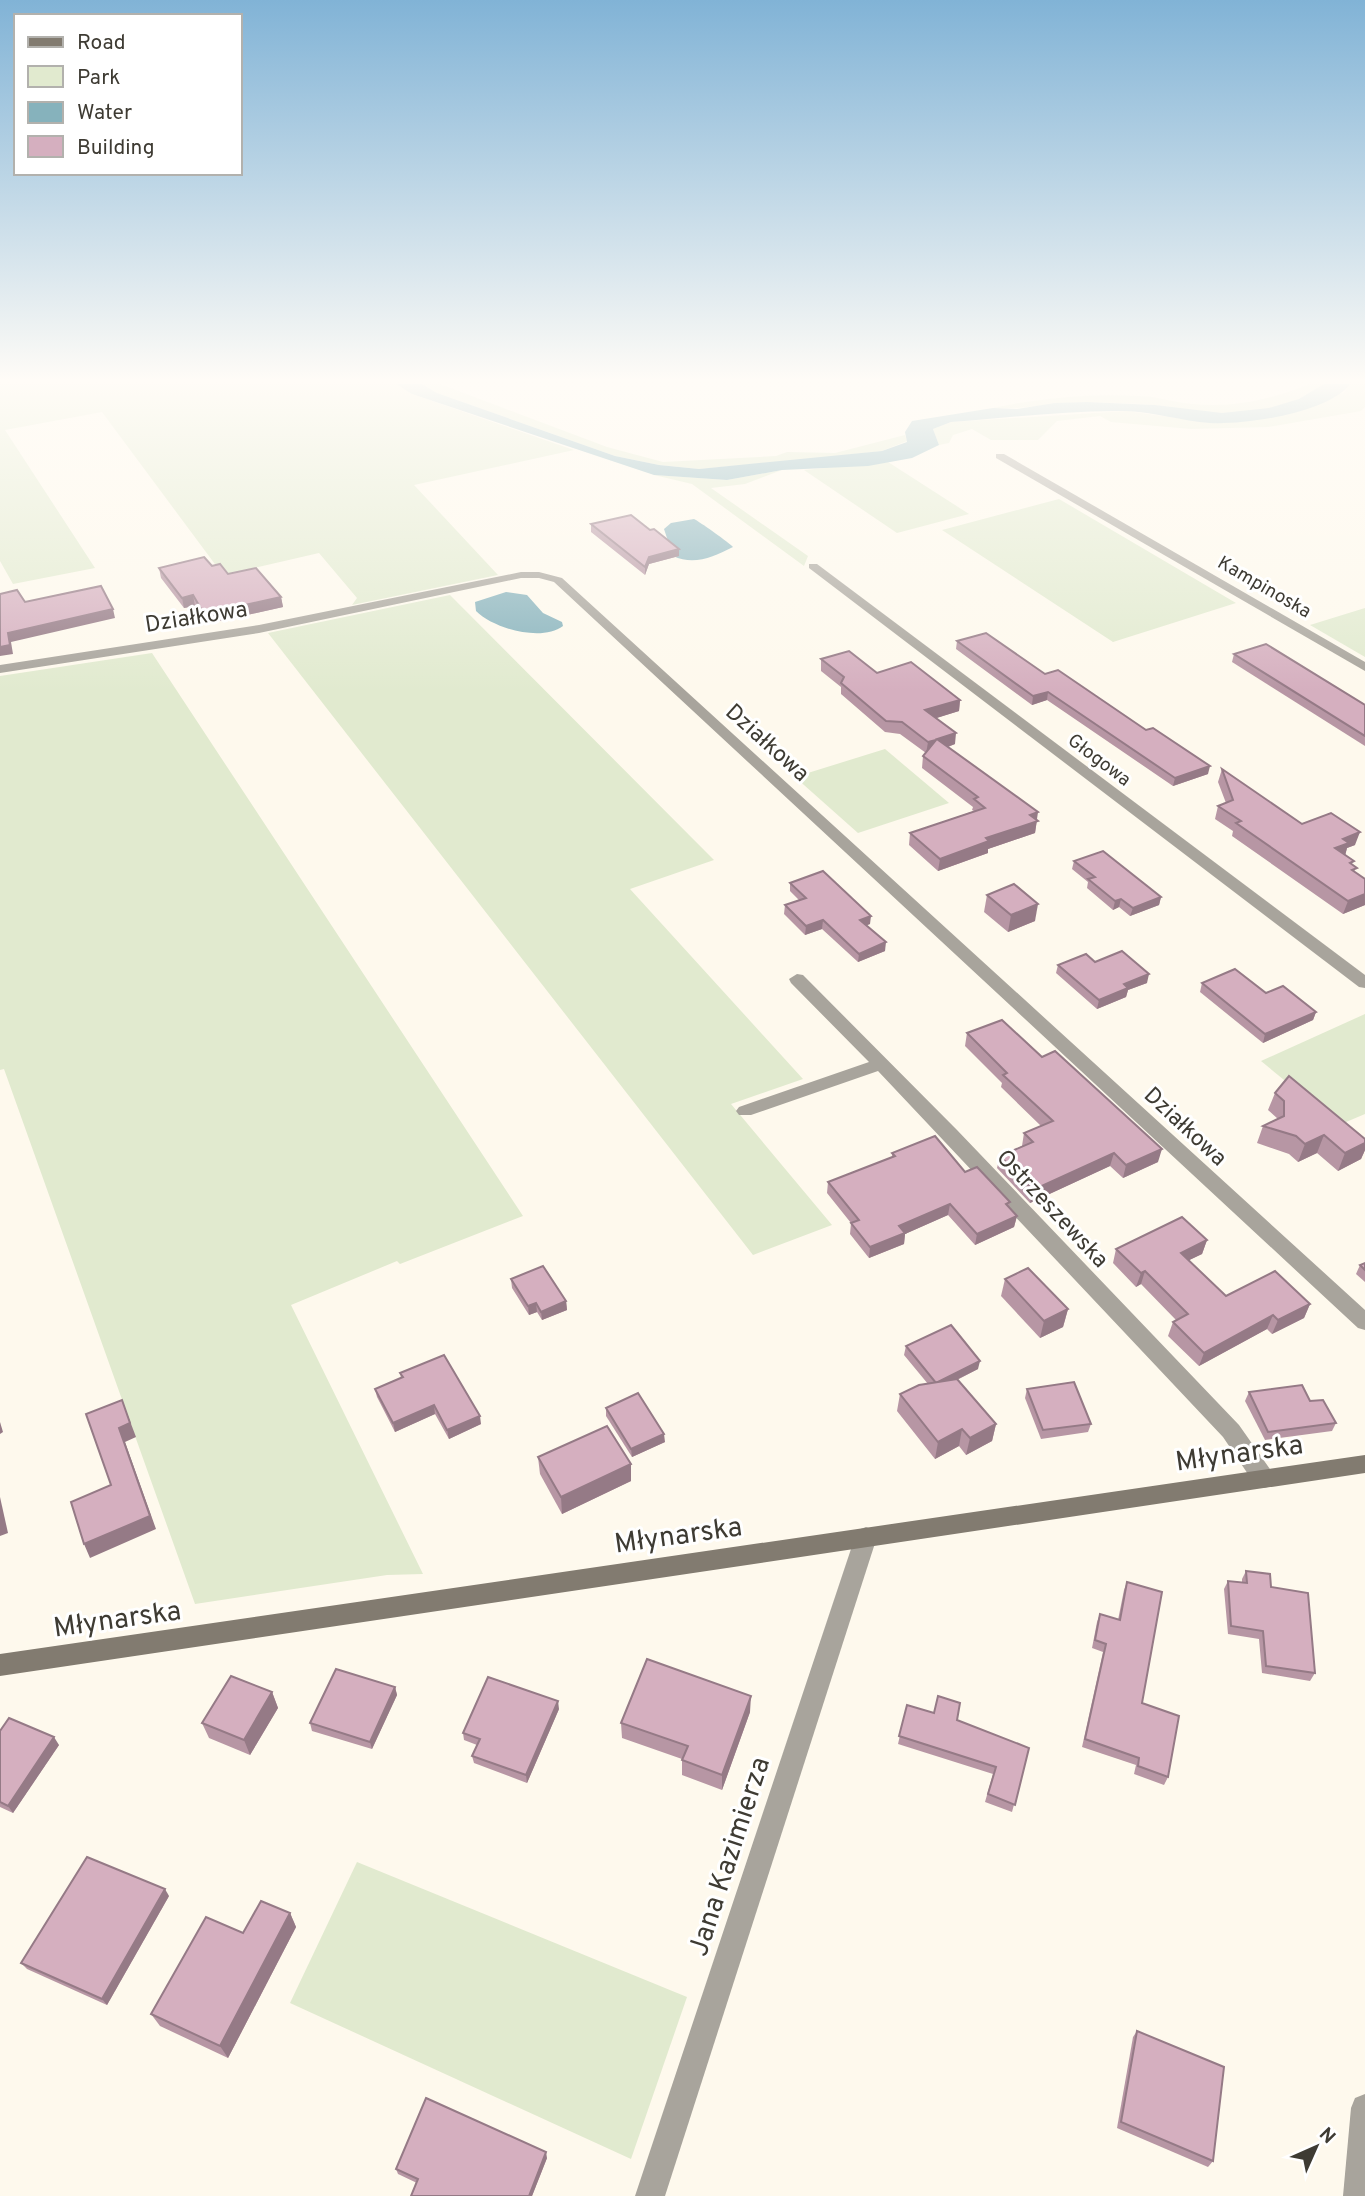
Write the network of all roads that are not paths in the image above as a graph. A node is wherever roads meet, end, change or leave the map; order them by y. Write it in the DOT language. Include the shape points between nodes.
graph roads {
  1 [pos="1053,486"];
  2 [pos="813,566"];
  3 [pos="1365,667"];
  4 [pos="0,669"];
  5 [pos="797,979"];
  6 [pos="1365,983"];
  7 [pos="881,1064"];
  8 [pos="745,1111"];
  9 [pos="1365,1322"];
  10 [pos="1365,1464"];
  11 [pos="1264,1479"];
  12 [pos="866,1536"];
  13 [pos="0,1665"];
  14 [pos="1365,2108"];
  15 [pos="650,2196"];
  16 [pos="1358,2196"];
  1 -- 3 [label="street, Kampinoska"];
  2 -- 6 [label="street, Głogowa"];
  4 -- 9 [label="street, Działkowa" via="259,629 521,575 558,580"];
  5 -- 7 [label="street, Ostrzeszewska"];
  7 -- 8 [label="street"];
  7 -- 11 [label="street, Ostrzeszewska" via="1231,1431"];
  10 -- 11 [label="street, Młynarska"];
  11 -- 12 [label="street, Młynarska"];
  12 -- 13 [label="street, Młynarska"];
  12 -- 15 [label="street, Jana Kazimierza"];
  14 -- 16 [label="street"];
}
